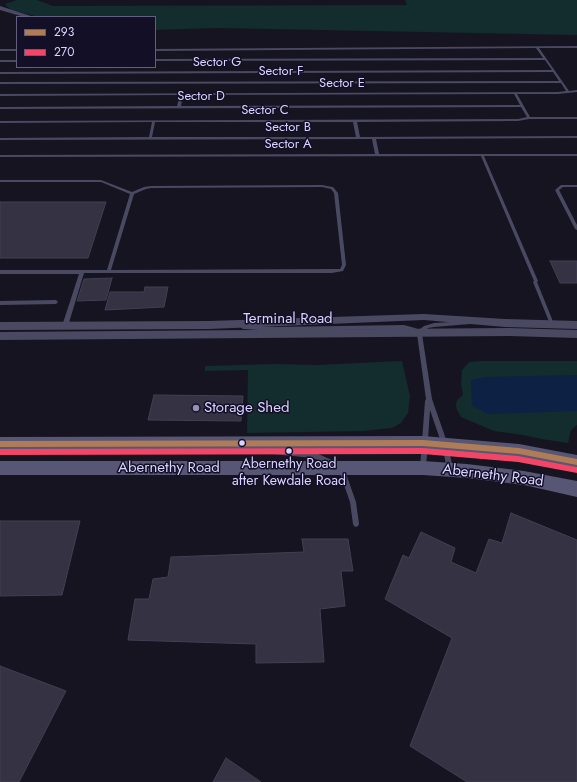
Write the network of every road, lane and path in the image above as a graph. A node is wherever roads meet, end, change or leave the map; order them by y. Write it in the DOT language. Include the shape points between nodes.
graph roads {
  1 [pos="0,8"];
  2 [pos="26,16"];
  3 [pos="577,47"];
  4 [pos="537,48"];
  5 [pos="191,49"];
  6 [pos="0,50"];
  7 [pos="16,50"];
  8 [pos="156,50"];
  9 [pos="545,59"];
  10 [pos="156,60"];
  11 [pos="189,60"];
  12 [pos="0,61"];
  13 [pos="16,61"];
  14 [pos="554,72"];
  15 [pos="0,73"];
  16 [pos="188,73"];
  17 [pos="561,82"];
  18 [pos="0,83"];
  19 [pos="185,83"];
  20 [pos="568,91"];
  21 [pos="577,91"];
  22 [pos="515,93"];
  23 [pos="182,94"];
  24 [pos="0,95"];
  25 [pos="522,106"];
  26 [pos="179,107"];
  27 [pos="0,108"];
  28 [pos="529,118"];
  29 [pos="577,118"];
  30 [pos="154,121"];
  31 [pos="355,121"];
  32 [pos="0,122"];
  33 [pos="358,138"];
  34 [pos="374,138"];
  35 [pos="577,138"];
  36 [pos="0,139"];
  37 [pos="150,139"];
  38 [pos="377,155"];
  39 [pos="482,155"];
  40 [pos="577,155"];
  41 [pos="0,156"];
  42 [pos="0,181"];
  43 [pos="577,186"];
  44 [pos="132,193"];
  45 [pos="577,229"];
  46 [pos="109,271"];
  47 [pos="0,272"];
  48 [pos="82,272"];
  49 [pos="56,302"];
  50 [pos="0,303"];
  51 [pos="505,323"];
  52 [pos="552,324"];
  53 [pos="209,325"];
  54 [pos="577,325"];
  55 [pos="0,326"];
  56 [pos="65,326"];
  57 [pos="419,333"];
  58 [pos="577,334"];
  59 [pos="0,336"];
  60 [pos="428,399"];
  61 [pos="247,443"];
  62 [pos="0,444"];
  63 [pos="425,444"];
  64 [pos="445,445"];
  65 [pos="577,462"];
  66 [pos="0,468"];
  67 [pos="423,468"];
  68 [pos="342,469"];
  69 [pos="450,470"];
  70 [pos="577,489"];
  71 [pos="356,524"];
  1 -- 2 [label="street"];
  3 -- 4 [label="lane"];
  4 -- 5 [label="lane"];
  4 -- 9 [label="lane"];
  5 -- 8 [label="lane"];
  5 -- 11 [label="lane"];
  6 -- 7 [label="lane"];
  9 -- 11 [label="lane"];
  9 -- 14 [label="lane"];
  10 -- 11 [label="lane"];
  12 -- 13 [label="lane"];
  14 -- 16 [label="lane, Sector G"];
  14 -- 17 [label="lane"];
  15 -- 16 [label="lane, Sector G"];
  16 -- 19 [label="lane"];
  17 -- 19 [label="lane, Sector F"];
  17 -- 20 [label="lane"];
  18 -- 19 [label="lane, Sector F"];
  20 -- 21 [label="lane, Sector E"];
  20 -- 22 [label="lane, Sector E"];
  22 -- 23 [label="lane, Sector E"];
  22 -- 25 [label="lane"];
  23 -- 24 [label="lane, Sector E"];
  23 -- 26 [label="lane"];
  25 -- 26 [label="lane, Sector D"];
  25 -- 28 [label="lane"];
  26 -- 27 [label="lane, Sector D"];
  28 -- 29 [label="lane, Sector C"];
  28 -- 31 [label="lane, Sector C"];
  30 -- 31 [label="lane, Sector C"];
  30 -- 32 [label="lane, Sector C"];
  30 -- 37 [label="lane"];
  31 -- 33 [label="lane"];
  33 -- 34 [label="lane, Sector B"];
  33 -- 37 [label="lane, Sector B"];
  34 -- 35 [label="lane, Sector B"];
  34 -- 38 [label="lane"];
  36 -- 37 [label="lane, Sector B"];
  38 -- 39 [label="lane, Sector A"];
  38 -- 41 [label="lane, Sector A"];
  39 -- 40 [label="lane, Sector A"];
  39 -- 52 [label="lane"];
  42 -- 44 [label="lane" via="102,181"];
  43 -- 45 [label="lane" via="562,186 557,190"];
  44 -- 46 [label="lane"];
  44 -- 46 [label="lane" via="151,187 332,188 336,193 344,265 341,270 332,271"];
  46 -- 48 [label="lane"];
  47 -- 48 [label="lane"];
  48 -- 56 [label="lane"];
  49 -- 50 [label="lane"];
  51 -- 52 [label="street"];
  51 -- 53 [label="street" via="424,317"];
  51 -- 57 [label="lane" via="440,324"];
  52 -- 54 [label="street"];
  53 -- 56 [label="street"];
  53 -- 57 [label="lane" via="274,329 404,327"];
  55 -- 56 [label="street"];
  57 -- 58 [label="street, Terminal Road"];
  57 -- 59 [label="street, Terminal Road"];
  57 -- 60 [label="lane"];
  60 -- 63 [label="lane"];
  60 -- 64 [label="lane"];
  61 -- 62 [label="main road, Abernethy Road"];
  61 -- 63 [label="main road, Abernethy Road"];
  61 -- 68 [label="lane" via="272,451 314,456"];
  63 -- 64 [label="main road, Abernethy Road"];
  63 -- 67 [label="lane"];
  64 -- 65 [label="main road, Abernethy Road" via="512,450"];
  64 -- 69 [label="lane"];
  66 -- 68 [label="main road, Abernethy Road"];
  67 -- 68 [label="main road, Abernethy Road"];
  67 -- 69 [label="main road, Abernethy Road"];
  68 -- 71 [label="lane" via="353,502"];
  69 -- 70 [label="main road, Abernethy Road" via="524,478"];
}
